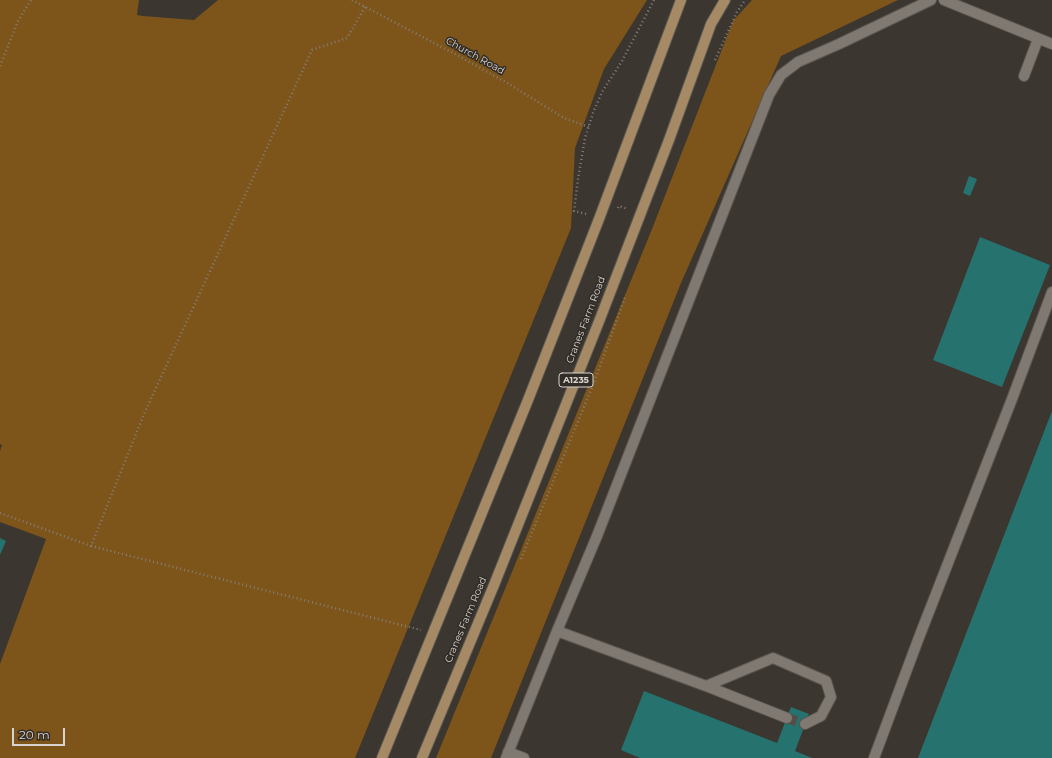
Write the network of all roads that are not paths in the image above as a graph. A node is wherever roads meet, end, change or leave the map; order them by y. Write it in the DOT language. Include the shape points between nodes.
graph roads {
  1 [pos="681,0"];
  2 [pos="725,0"];
  3 [pos="931,0"];
  4 [pos="944,0"];
  5 [pos="1038,39"];
  6 [pos="1052,44"];
  7 [pos="1024,76"];
  8 [pos="1052,292"];
  9 [pos="557,631"];
  10 [pos="706,686"];
  11 [pos="787,718"];
  12 [pos="805,724"];
  13 [pos="507,755"];
  14 [pos="382,758"];
  15 [pos="422,758"];
  16 [pos="524,758"];
  17 [pos="874,758"];
  1 -- 14 [label="main road" via="528,400"];
  2 -- 15 [label="main road, Cranes Farm Road / A1235" via="711,24 600,319"];
  3 -- 9 [label="lane" via="798,62 781,74 769,95 597,536"];
  4 -- 5 [label="lane"];
  5 -- 6 [label="lane"];
  5 -- 7 [label="lane"];
  8 -- 17 [label="lane"];
  9 -- 10 [label="lane"];
  9 -- 13 [label="lane"];
  10 -- 11 [label="lane"];
  10 -- 12 [label="lane" via="773,658 826,681 831,697 821,716"];
  13 -- 16 [label="lane"];
}
